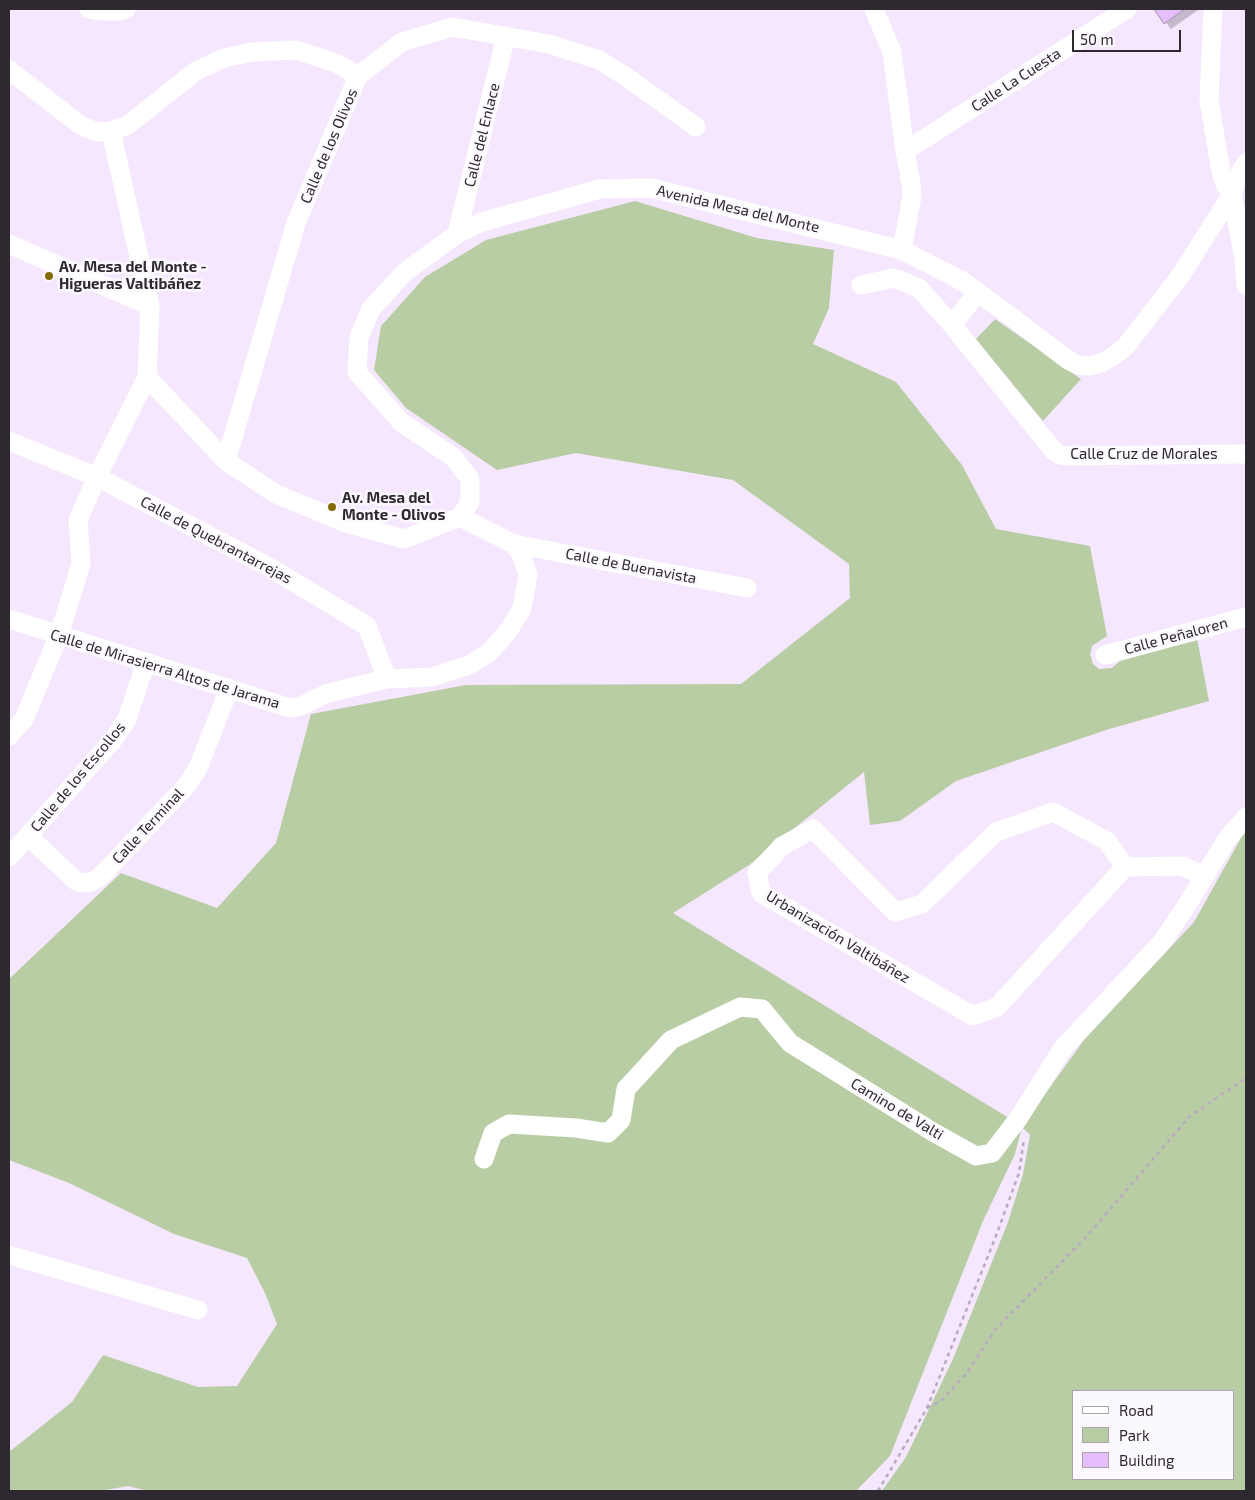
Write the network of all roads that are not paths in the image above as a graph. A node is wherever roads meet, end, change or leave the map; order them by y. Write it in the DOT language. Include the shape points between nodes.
graph roads {
  1 [pos="89,9"];
  2 [pos="126,9"];
  3 [pos="874,9"];
  4 [pos="1127,9"];
  5 [pos="1213,9"];
  6 [pos="506,36"];
  7 [pos="9,70"];
  8 [pos="358,76"];
  9 [pos="696,127"];
  10 [pos="111,131"];
  11 [pos="905,151"];
  12 [pos="1246,163"];
  13 [pos="1232,194"];
  14 [pos="457,234"];
  15 [pos="9,244"];
  16 [pos="902,250"];
  17 [pos="861,285"];
  18 [pos="1246,285"];
  19 [pos="978,292"];
  20 [pos="150,306"];
  21 [pos="952,325"];
  22 [pos="147,377"];
  23 [pos="9,441"];
  24 [pos="1246,454"];
  25 [pos="226,461"];
  26 [pos="97,477"];
  27 [pos="460,517"];
  28 [pos="514,544"];
  29 [pos="747,588"];
  30 [pos="1246,617"];
  31 [pos="9,619"];
  32 [pos="59,635"];
  33 [pos="1105,655"];
  34 [pos="146,662"];
  35 [pos="386,678"];
  36 [pos="229,689"];
  37 [pos="9,736"];
  38 [pos="1246,816"];
  39 [pos="28,836"];
  40 [pos="9,857"];
  41 [pos="1124,867"];
  42 [pos="1204,876"];
  43 [pos="484,1158"];
  44 [pos="9,1255"];
  45 [pos="198,1310"];
  1 -- 2 [label="street"];
  3 -- 11 [label="street" via="892,52"];
  4 -- 11 [label="street, Calle La Cuesta"];
  5 -- 13 [label="street" via="1208,100 1221,172"];
  6 -- 8 [label="street, Calle de los Olivos" via="452,26 402,42"];
  6 -- 9 [label="street, Calle de los Olivos" via="548,44 599,60"];
  6 -- 14 [label="street, Calle del Enlace"];
  7 -- 10 [label="street" via="79,124 96,132"];
  8 -- 10 [label="street" via="336,64 296,50 252,52 224,58 196,71 128,125"];
  8 -- 25 [label="street, Calle de los Olivos" via="296,223"];
  10 -- 20 [label="street"];
  11 -- 16 [label="street" via="912,196"];
  12 -- 13 [label="street, Avenida Mesa del Monte"];
  13 -- 18 [label="street"];
  13 -- 19 [label="street, Avenida Mesa del Monte" via="1181,275 1126,346 1101,363 1089,366 1068,360"];
  14 -- 16 [label="street, Avenida Mesa del Monte" via="482,222 600,189 651,188"];
  14 -- 27 [label="street, Avenida Mesa del Monte" via="405,272 372,309 359,337 357,372 401,422 453,457 470,479 470,502"];
  15 -- 20 [label="street"];
  16 -- 19 [label="street, Avenida Mesa del Monte" via="962,280"];
  17 -- 21 [label="street, Calle Cruz de Morales" via="894,278 919,288"];
  19 -- 21 [label="street"];
  20 -- 22 [label="street"];
  21 -- 24 [label="street, Calle Cruz de Morales" via="1053,450 1060,454"];
  22 -- 25 [label="street"];
  22 -- 26 [label="street"];
  23 -- 26 [label="street, Calle de Quebrantarrejas"];
  25 -- 27 [label="street" via="276,494 346,524 404,539"];
  26 -- 32 [label="street" via="78,520 81,564"];
  26 -- 35 [label="street, Calle de Quebrantarrejas" via="269,567 367,626"];
  27 -- 28 [label="street"];
  28 -- 29 [label="street, Calle de Buenavista"];
  28 -- 35 [label="street, Calle de Mirasierra Altos de Jarama" via="528,575 522,608 490,652 469,664 432,677"];
  30 -- 33 [label="street, Calle Peñaloren"];
  31 -- 32 [label="street, Calle de Mirasierra Altos de Jarama"];
  32 -- 34 [label="street, Calle de Mirasierra Altos de Jarama"];
  32 -- 37 [label="street" via="24,719"];
  34 -- 36 [label="street, Calle de Mirasierra Altos de Jarama"];
  34 -- 39 [label="street, Calle de los Escollos" via="127,719 113,740"];
  35 -- 36 [label="street, Calle de Mirasierra Altos de Jarama" via="328,693 290,708"];
  36 -- 39 [label="street, Calle Terminal" via="198,768 99,878 91,882 76,881"];
  38 -- 42 [label="street, Camino de Valti"];
  39 -- 40 [label="street, Calle de los Escollos"];
  41 -- 41 [label="street, Urbanización Valtibáñez" via="997,1007 973,1016 761,893 757,873 782,846 813,829 895,912 922,904 996,832 1053,812 1107,841"];
  41 -- 42 [label="street" via="1182,866"];
  42 -- 43 [label="street, Camino de Valti" via="1162,942 1063,1048 992,1153 976,1156 933,1132 790,1042 762,1009 740,1007 671,1040 626,1088 621,1120 608,1133 509,1124 493,1133"];
  44 -- 45 [label="street"];
}
